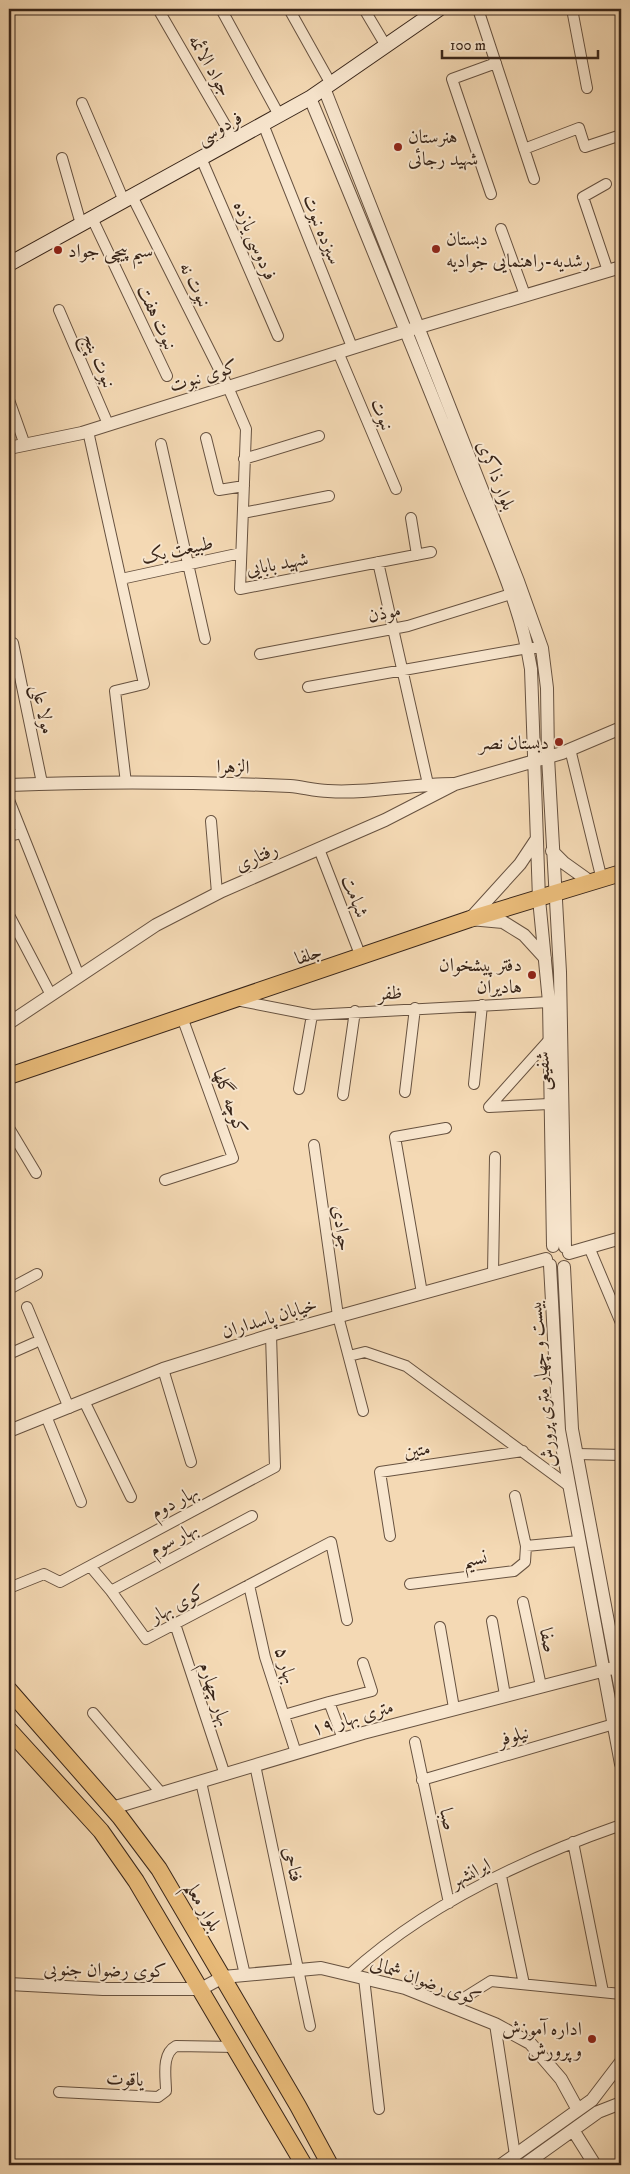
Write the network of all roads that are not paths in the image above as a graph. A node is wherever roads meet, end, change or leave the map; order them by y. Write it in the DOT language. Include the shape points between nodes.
graph roads {
  1 [pos="158,9"];
  2 [pos="221,9"];
  3 [pos="289,9"];
  4 [pos="364,9"];
  5 [pos="439,9"];
  6 [pos="478,9"];
  7 [pos="572,9"];
  8 [pos="386,46"];
  9 [pos="496,63"];
  10 [pos="328,86"];
  11 [pos="586,88"];
  12 [pos="310,98"];
  13 [pos="82,103"];
  14 [pos="279,114"];
  15 [pos="263,124"];
  16 [pos="618,136"];
  17 [pos="234,140"];
  18 [pos="524,148"];
  19 [pos="62,158"];
  20 [pos="201,158"];
  21 [pos="534,179"];
  22 [pos="606,184"];
  23 [pos="491,194"];
  24 [pos="128,198"];
  25 [pos="86,221"];
  26 [pos="501,229"];
  27 [pos="9,264"];
  28 [pos="621,267"];
  29 [pos="608,271"];
  30 [pos="525,296"];
  31 [pos="59,310"];
  32 [pos="412,329"];
  33 [pos="278,336"];
  34 [pos="352,348"];
  35 [pos="338,352"];
  36 [pos="167,376"];
  37 [pos="228,387"];
  38 [pos="9,400"];
  39 [pos="108,424"];
  40 [pos="88,431"];
  41 [pos="319,436"];
  42 [pos="206,438"];
  43 [pos="161,444"];
  44 [pos="25,445"];
  45 [pos="9,448"];
  46 [pos="244,459"];
  47 [pos="244,486"];
  48 [pos="396,489"];
  49 [pos="329,496"];
  50 [pos="243,513"];
  51 [pos="411,518"];
  52 [pos="431,552"];
  53 [pos="241,553"];
  54 [pos="418,555"];
  55 [pos="378,562"];
  56 [pos="187,564"];
  57 [pos="121,579"];
  58 [pos="511,594"];
  59 [pos="394,628"];
  60 [pos="205,639"];
  61 [pos="13,643"];
  62 [pos="528,648"];
  63 [pos="542,648"];
  64 [pos="260,654"];
  65 [pos="402,670"];
  66 [pos="308,687"];
  67 [pos="621,728"];
  68 [pos="570,749"];
  69 [pos="548,757"];
  70 [pos="534,761"];
  71 [pos="42,783"];
  72 [pos="126,783"];
  73 [pos="428,784"];
  74 [pos="455,784"];
  75 [pos="9,785"];
  76 [pos="9,800"];
  77 [pos="211,821"];
  78 [pos="22,833"];
  79 [pos="9,836"];
  80 [pos="536,840"];
  81 [pos="319,849"];
  82 [pos="552,851"];
  83 [pos="621,873"];
  84 [pos="597,882"];
  85 [pos="217,893"];
  86 [pos="555,894"];
  87 [pos="539,899"];
  88 [pos="9,915"];
  89 [pos="470,920"];
  90 [pos="361,957"];
  91 [pos="546,958"];
  92 [pos="79,976"];
  93 [pos="51,995"];
  94 [pos="235,1000"];
  95 [pos="549,1002"];
  96 [pos="482,1005"];
  97 [pos="415,1008"];
  98 [pos="355,1011"];
  99 [pos="312,1015"];
  100 [pos="182,1017"];
  101 [pos="9,1023"];
  102 [pos="549,1040"];
  103 [pos="9,1076"];
  104 [pos="474,1084"];
  105 [pos="299,1089"];
  106 [pos="405,1092"];
  107 [pos="343,1095"];
  108 [pos="555,1103"];
  109 [pos="9,1128"];
  110 [pos="446,1128"];
  111 [pos="314,1145"];
  112 [pos="495,1157"];
  113 [pos="36,1174"];
  114 [pos="165,1180"];
  115 [pos="621,1238"];
  116 [pos="589,1247"];
  117 [pos="562,1249"];
  118 [pos="548,1262"];
  119 [pos="564,1267"];
  120 [pos="493,1273"];
  121 [pos="37,1274"];
  122 [pos="9,1289"];
  123 [pos="422,1293"];
  124 [pos="27,1307"];
  125 [pos="338,1316"];
  126 [pos="621,1323"];
  127 [pos="271,1335"];
  128 [pos="34,1342"];
  129 [pos="9,1354"];
  130 [pos="348,1356"];
  131 [pos="163,1369"];
  132 [pos="84,1401"];
  133 [pos="69,1408"];
  134 [pos="363,1410"];
  135 [pos="46,1416"];
  136 [pos="10,1429"];
  137 [pos="523,1451"];
  138 [pos="577,1454"];
  139 [pos="621,1455"];
  140 [pos="191,1462"];
  141 [pos="569,1486"];
  142 [pos="515,1496"];
  143 [pos="131,1497"];
  144 [pos="81,1502"];
  145 [pos="252,1516"];
  146 [pos="390,1536"];
  147 [pos="580,1541"];
  148 [pos="526,1546"];
  149 [pos="90,1566"];
  150 [pos="410,1584"];
  151 [pos="249,1585"];
  152 [pos="9,1588"];
  153 [pos="111,1590"];
  154 [pos="523,1602"];
  155 [pos="347,1620"];
  156 [pos="492,1621"];
  157 [pos="175,1624"];
  158 [pos="440,1628"];
  159 [pos="363,1664"];
  160 [pos="619,1667"];
  161 [pos="603,1669"];
  162 [pos="541,1686"];
  163 [pos="9,1690"];
  164 [pos="621,1691"];
  165 [pos="505,1695"];
  166 [pos="329,1702"];
  167 [pos="454,1708"];
  168 [pos="93,1713"];
  169 [pos="284,1715"];
  170 [pos="614,1724"];
  171 [pos="11,1737"];
  172 [pos="343,1739"];
  173 [pos="415,1742"];
  174 [pos="296,1753"];
  175 [pos="621,1764"];
  176 [pos="255,1765"];
  177 [pos="225,1774"];
  178 [pos="422,1780"];
  179 [pos="201,1782"];
  180 [pos="162,1794"];
  181 [pos="112,1808"];
  182 [pos="621,1825"];
  183 [pos="573,1842"];
  184 [pos="501,1876"];
  185 [pos="449,1903"];
  186 [pos="299,1970"];
  187 [pos="245,1975"];
  188 [pos="349,1975"];
  189 [pos="223,1977"];
  190 [pos="364,1978"];
  191 [pos="9,1984"];
  192 [pos="524,1984"];
  193 [pos="201,1989"];
  194 [pos="603,1992"];
  195 [pos="621,1994"];
  196 [pos="451,2006"];
  197 [pos="495,2024"];
  198 [pos="310,2026"];
  199 [pos="236,2047"];
  200 [pos="621,2062"];
  201 [pos="60,2092"];
  202 [pos="621,2103"];
  203 [pos="379,2109"];
  204 [pos="578,2110"];
  205 [pos="573,2130"];
  206 [pos="515,2155"];
  207 [pos="304,2165"];
  208 [pos="330,2165"];
  209 [pos="501,2165"];
  210 [pos="524,2165"];
  211 [pos="595,2165"];
  1 -- 17 [label="street, جواد الائمه"];
  2 -- 14 [label="street"];
  3 -- 10 [label="street"];
  4 -- 8 [label="street"];
  5 -- 8 [label="main road, فردوسی"];
  6 -- 9 [label="street"];
  7 -- 11 [label="street"];
  8 -- 10 [label="main road, فردوسی"];
  9 -- 18 [label="street"];
  9 -- 23 [label="street" via="452,78"];
  10 -- 12 [label="main road, فردوسی"];
  10 -- 32 [label="street, بلوار ذاکری"];
  12 -- 14 [label="main road, فردوسی"];
  12 -- 32 [label="street, بلوار ذاکری"];
  13 -- 24 [label="street, نبوت نه"];
  14 -- 15 [label="main road, فردوسی"];
  15 -- 17 [label="main road, فردوسی"];
  15 -- 34 [label="street, سیزده نبوت"];
  16 -- 18 [label="street" via="585,147 579,128"];
  17 -- 20 [label="main road, فردوسی"];
  18 -- 21 [label="street"];
  19 -- 25 [label="street, نبوت هفت"];
  20 -- 24 [label="main road, فردوسی"];
  20 -- 33 [label="street, فردوسی یازده"];
  22 -- 29 [label="street" via="583,197"];
  24 -- 25 [label="main road, فردوسی"];
  24 -- 37 [label="street, نبوت نه"];
  25 -- 27 [label="main road, فردوسی"];
  25 -- 36 [label="street, نبوت هفت"];
  26 -- 30 [label="street"];
  28 -- 29 [label="street, کوی نبوت"];
  29 -- 30 [label="street, کوی نبوت"];
  30 -- 32 [label="street, کوی نبوت"];
  31 -- 39 [label="street, نبوت پنج"];
  32 -- 34 [label="street, کوی نبوت"];
  32 -- 58 [label="street, بلوار ذاکری"];
  32 -- 63 [label="street, بلوار ذاکری" via="518,581"];
  34 -- 35 [label="street, کوی نبوت"];
  35 -- 37 [label="street, کوی نبوت"];
  35 -- 48 [label="street, نبوت"];
  37 -- 39 [label="street, کوی نبوت"];
  37 -- 46 [label="street, شهید بابایی" via="246,429"];
  38 -- 44 [label="street"];
  39 -- 40 [label="street, کوی نبوت"];
  40 -- 44 [label="street, کوی نبوت"];
  40 -- 57 [label="street"];
  41 -- 46 [label="street"];
  42 -- 47 [label="street" via="219,490"];
  43 -- 56 [label="street"];
  44 -- 45 [label="street, کوی نبوت"];
  46 -- 47 [label="street, شهید بابایی"];
  47 -- 50 [label="street, شهید بابایی"];
  49 -- 50 [label="street"];
  50 -- 53 [label="street, شهید بابایی"];
  51 -- 54 [label="street"];
  52 -- 54 [label="street, شهید بابایی"];
  53 -- 55 [label="street, شهید بابایی" via="240,588"];
  53 -- 56 [label="street, طبیعت یک"];
  54 -- 55 [label="street, شهید بابایی"];
  55 -- 59 [label="street"];
  56 -- 57 [label="street, طبیعت یک"];
  56 -- 60 [label="street"];
  57 -- 72 [label="street" via="144,684 114,691"];
  58 -- 59 [label="street, موذن"];
  58 -- 62 [label="street, بلوار ذاکری"];
  59 -- 64 [label="street, موذن"];
  59 -- 65 [label="street"];
  61 -- 71 [label="street, مولا علی"];
  62 -- 63 [label="street"];
  62 -- 65 [label="street"];
  62 -- 70 [label="street, بلوار ذاکری"];
  63 -- 69 [label="street, بلوار ذاکری" via="547,688"];
  65 -- 66 [label="street"];
  65 -- 73 [label="street"];
  67 -- 68 [label="street"];
  68 -- 69 [label="street"];
  68 -- 84 [label="street"];
  69 -- 70 [label="street"];
  69 -- 82 [label="street, بلوار ذاکری"];
  70 -- 74 [label="street"];
  70 -- 80 [label="street, بلوار ذاکری"];
  71 -- 72 [label="street, الزهرا"];
  71 -- 75 [label="street, الزهرا"];
  72 -- 73 [label="street, الزهرا" via="293,786 328,792"];
  73 -- 74 [label="street, الزهرا"];
  74 -- 81 [label="street, رفتاری"];
  76 -- 78 [label="street"];
  77 -- 85 [label="street"];
  78 -- 79 [label="street"];
  78 -- 92 [label="street"];
  80 -- 87 [label="street, بلوار ذاکری"];
  80 -- 89 [label="street" via="520,864"];
  81 -- 85 [label="street, رفتاری"];
  81 -- 90 [label="street, شهامت"];
  82 -- 84 [label="street" via="564,863"];
  82 -- 86 [label="street, بلوار ذاکری"];
  83 -- 84 [label="main road, جلفا"];
  84 -- 86 [label="main road, جلفا"];
  85 -- 92 [label="street, رفتاری" via="156,925"];
  86 -- 87 [label="main road, جلفا"];
  86 -- 108 [label="street, شفیعی" via="560,972"];
  87 -- 89 [label="main road, جلفا"];
  87 -- 91 [label="street, شفیعی"];
  88 -- 93 [label="street"];
  89 -- 90 [label="main road, جلفا"];
  89 -- 91 [label="street" via="503,922 524,935"];
  90 -- 94 [label="main road, جلفا"];
  91 -- 95 [label="street, شفیعی"];
  92 -- 93 [label="street, رفتاری"];
  93 -- 101 [label="street, رفتاری"];
  94 -- 99 [label="street, ظفر"];
  94 -- 100 [label="main road, جلفا"];
  95 -- 96 [label="street, ظفر"];
  95 -- 102 [label="street, شفیعی"];
  96 -- 97 [label="street, ظفر"];
  96 -- 104 [label="street"];
  97 -- 98 [label="street, ظفر"];
  97 -- 106 [label="street"];
  98 -- 99 [label="street, ظفر"];
  98 -- 107 [label="street"];
  99 -- 105 [label="street"];
  100 -- 103 [label="main road, جلفا"];
  100 -- 114 [label="street, کوچه گلها" via="233,1158"];
  102 -- 108 [label="street, شفیعی"];
  102 -- 108 [label="street" via="489,1107"];
  108 -- 117 [label="street, شفیعی"];
  109 -- 113 [label="street"];
  110 -- 123 [label="street" via="395,1137"];
  111 -- 125 [label="street, جوادی"];
  112 -- 120 [label="street"];
  115 -- 116 [label="street"];
  116 -- 117 [label="street"];
  116 -- 126 [label="street"];
  117 -- 118 [label="street" via="547,1251"];
  117 -- 119 [label="street" via="569,1261"];
  118 -- 119 [label="street" via="556,1268"];
  118 -- 120 [label="street, خیابان پاسداران"];
  118 -- 141 [label="street, بیست و چهار متری پرورش" via="559,1430"];
  119 -- 138 [label="street, بیست و چهار متری پرورش" via="572,1429"];
  120 -- 123 [label="street, خیابان پاسداران"];
  121 -- 122 [label="street"];
  123 -- 125 [label="street, خیابان پاسداران"];
  124 -- 133 [label="street"];
  125 -- 127 [label="street, خیابان پاسداران"];
  125 -- 130 [label="street, جوادی"];
  127 -- 131 [label="street, خیابان پاسداران"];
  127 -- 149 [label="street, بهار دوم" via="275,1467"];
  128 -- 129 [label="street"];
  130 -- 134 [label="street, جوادی"];
  130 -- 137 [label="street" via="364,1352 406,1366"];
  131 -- 132 [label="street, خیابان پاسداران"];
  131 -- 140 [label="street"];
  132 -- 133 [label="street, خیابان پاسداران"];
  132 -- 143 [label="street"];
  133 -- 135 [label="street, خیابان پاسداران"];
  135 -- 136 [label="street, خیابان پاسداران"];
  135 -- 144 [label="street"];
  137 -- 141 [label="street"];
  137 -- 146 [label="street, متین" via="380,1472"];
  138 -- 139 [label="street"];
  138 -- 160 [label="street, بیست و چهار متری پرورش"];
  141 -- 147 [label="street, بیست و چهار متری پرورش"];
  142 -- 148 [label="street"];
  145 -- 153 [label="street, بهار سوم"];
  147 -- 148 [label="street"];
  147 -- 161 [label="street, بیست و چهار متری پرورش"];
  148 -- 150 [label="street, نسیم" via="525,1562 514,1570"];
  149 -- 152 [label="street" via="60,1582 44,1574"];
  149 -- 153 [label="street, کوی بهار"];
  151 -- 155 [label="street, کوی بهار" via="332,1542"];
  151 -- 157 [label="street, کوی بهار"];
  151 -- 169 [label="street, بهار ۵"];
  153 -- 157 [label="street, کوی بهار" via="146,1639"];
  154 -- 162 [label="street, صفا"];
  156 -- 165 [label="street"];
  157 -- 177 [label="street, بهار چهارم"];
  158 -- 167 [label="street"];
  159 -- 166 [label="street" via="372,1690"];
  160 -- 161 [label="street, ۱۹ متری بهار"];
  160 -- 164 [label="street, بیست و چهار متری پرورش"];
  161 -- 162 [label="street, ۱۹ متری بهار"];
  161 -- 170 [label="street, بیست و چهار متری پرورش"];
  162 -- 165 [label="street, ۱۹ متری بهار"];
  163 -- 181 [label="main road, بلوار معلم"];
  165 -- 167 [label="street, ۱۹ متری بهار"];
  166 -- 169 [label="street"];
  166 -- 172 [label="street"];
  167 -- 172 [label="street, ۱۹ متری بهار"];
  168 -- 180 [label="street"];
  169 -- 174 [label="street, بهار ۵"];
  170 -- 175 [label="street, بیست و چهار متری پرورش"];
  170 -- 178 [label="street, نیلوفر"];
  171 -- 193 [label="main road" via="101,1831 136,1881"];
  172 -- 174 [label="street, ۱۹ متری بهار"];
  173 -- 178 [label="street, صبا"];
  174 -- 176 [label="street, ۱۹ متری بهار"];
  176 -- 177 [label="street, ۱۹ متری بهار"];
  176 -- 186 [label="street, فتاحی"];
  177 -- 179 [label="street, ۱۹ متری بهار"];
  178 -- 185 [label="street, صبا"];
  179 -- 180 [label="street, ۱۹ متری بهار"];
  179 -- 187 [label="street"];
  180 -- 181 [label="street, ۱۹ متری بهار"];
  181 -- 189 [label="main road, بلوار معلم" via="159,1869"];
  182 -- 183 [label="street, ایرانشهر"];
  183 -- 184 [label="street, ایرانشهر"];
  183 -- 194 [label="street"];
  184 -- 185 [label="street, ایرانشهر"];
  184 -- 192 [label="street"];
  185 -- 188 [label="street, ایرانشهر" via="377,1949"];
  186 -- 187 [label="street, کوی رضوان شمالی"];
  186 -- 188 [label="street, کوی رضوان شمالی" via="321,1968"];
  186 -- 198 [label="street, فتاحی"];
  187 -- 189 [label="street, کوی رضوان شمالی"];
  188 -- 190 [label="street, کوی رضوان شمالی"];
  189 -- 193 [label="street"];
  189 -- 208 [label="main road, بلوار معلم"];
  190 -- 196 [label="street, کوی رضوان شمالی" via="405,1988"];
  190 -- 203 [label="street"];
  191 -- 193 [label="street, کوی رضوان جنوبی" via="104,1989"];
  192 -- 194 [label="street"];
  192 -- 196 [label="street" via="490,1981"];
  193 -- 199 [label="main road"];
  194 -- 195 [label="street"];
  196 -- 197 [label="street, کوی رضوان شمالی"];
  197 -- 204 [label="street, کوی رضوان شمالی" via="530,2043 561,2079"];
  197 -- 206 [label="street"];
  199 -- 201 [label="street, یاقوت" via="176,2046 171,2049 166,2055 166,2091 163,2096"];
  199 -- 207 [label="main road"];
  200 -- 204 [label="street" via="592,2100"];
  202 -- 205 [label="street" via="598,2112"];
  204 -- 206 [label="street"];
  205 -- 210 [label="street"];
  205 -- 211 [label="street"];
  206 -- 209 [label="street"];
}
